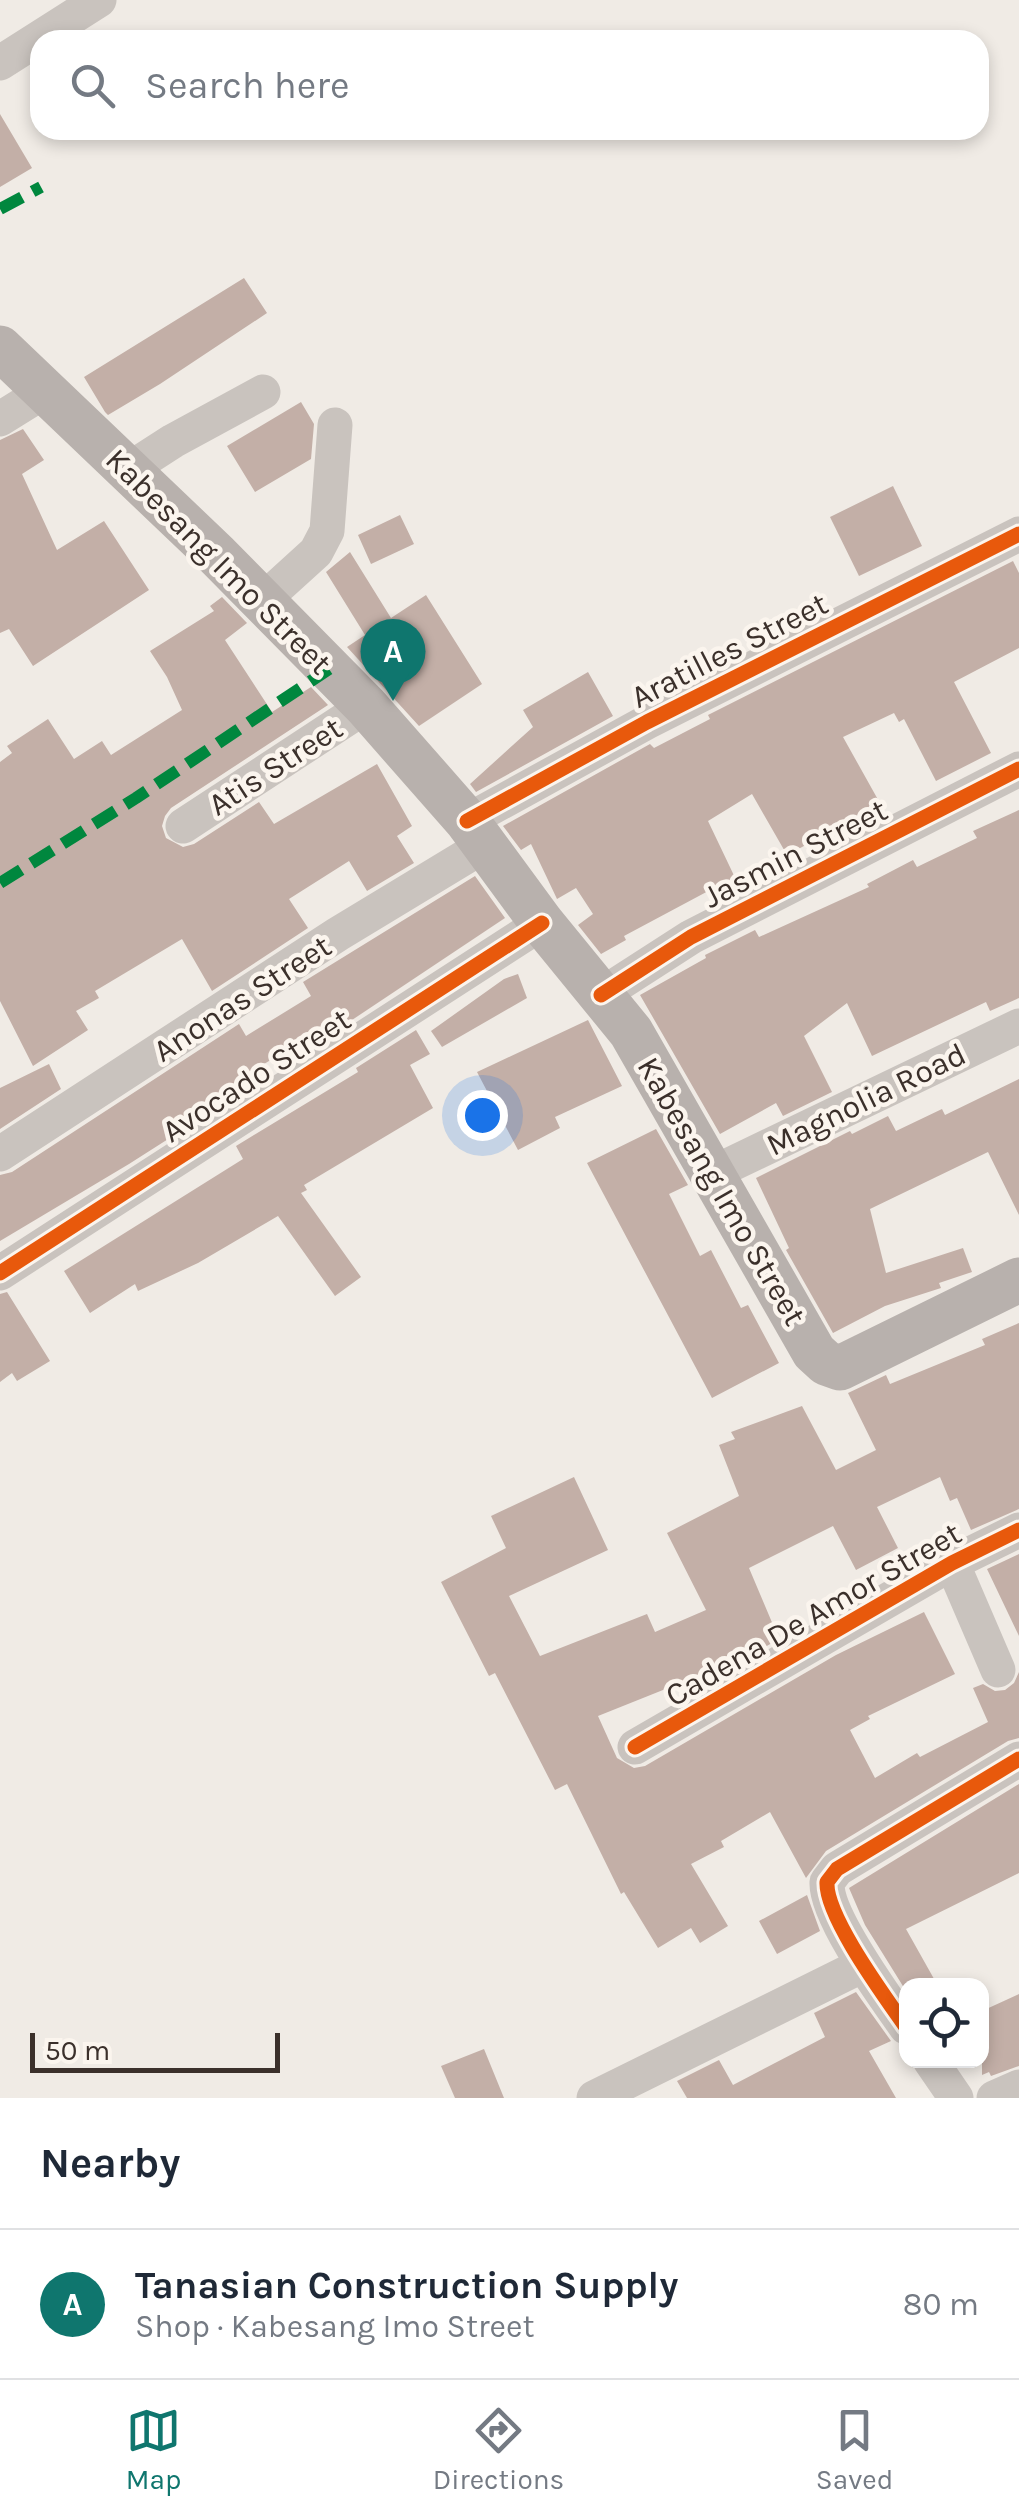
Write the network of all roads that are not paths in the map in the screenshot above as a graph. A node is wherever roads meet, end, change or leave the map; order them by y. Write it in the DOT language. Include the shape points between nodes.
graph roads {
  1 [pos="98,0"];
  2 [pos="51,30"];
  3 [pos="30,44"];
  4 [pos="0,63"];
  5 [pos="0,348"];
  6 [pos="45,391"];
  7 [pos="263,392"];
  8 [pos="0,418"];
  9 [pos="335,424"];
  10 [pos="128,470"];
  11 [pos="1019,534"];
  12 [pos="262,601"];
  13 [pos="374,715"];
  14 [pos="1019,769"];
  15 [pos="273,796"];
  16 [pos="183,826"];
  17 [pos="476,833"];
  18 [pos="542,923"];
  19 [pos="601,995"];
  20 [pos="1019,1026"];
  21 [pos="0,1154"];
  22 [pos="713,1172"];
  23 [pos="0,1273"];
  24 [pos="1019,1280"];
  25 [pos="1019,1530"];
  26 [pos="952,1563"];
  27 [pos="998,1670"];
  28 [pos="636,1747"];
  29 [pos="1019,1759"];
  30 [pos="863,1965"];
  31 [pos="899,2017"];
  32 [pos="935,2068"];
  33 [pos="1019,2087"];
  34 [pos="594,2098"];
  35 [pos="956,2098"];
  36 [pos="994,2098"];
  1 -- 2 [label="street"];
  3 -- 4 [label="street"];
  5 -- 6 [label="main road, Kabesang Imo Street"];
  6 -- 8 [label="street"];
  6 -- 10 [label="main road, Kabesang Imo Street"];
  7 -- 10 [label="street"];
  9 -- 12 [label="street" via="326,531 316,552"];
  10 -- 12 [label="main road, Kabesang Imo Street"];
  11 -- 17 [label="street, Aratilles Street" via="647,722"];
  12 -- 13 [label="main road, Kabesang Imo Street"];
  13 -- 15 [label="street"];
  13 -- 16 [label="street, Atis Street"];
  13 -- 17 [label="main road, Kabesang Imo Street"];
  14 -- 19 [label="street, Jasmin Street" via="690,937"];
  17 -- 18 [label="main road, Kabesang Imo Street"];
  17 -- 21 [label="street, Anonas Street" via="338,934"];
  18 -- 19 [label="main road, Kabesang Imo Street"];
  18 -- 23 [label="street, Avocado Street"];
  19 -- 22 [label="main road, Kabesang Imo Street"];
  20 -- 22 [label="street, Magnolia Road"];
  22 -- 24 [label="main road, Kabesang Imo Street" via="814,1352 840,1368"];
  25 -- 26 [label="street, Cadena De Amor Street"];
  26 -- 27 [label="street"];
  26 -- 28 [label="street, Cadena De Amor Street"];
  29 -- 30 [label="street" via="836,1870 828,1896"];
  30 -- 31 [label="street"];
  30 -- 34 [label="street"];
  32 -- 35 [label="street"];
  33 -- 36 [label="street"];
}
